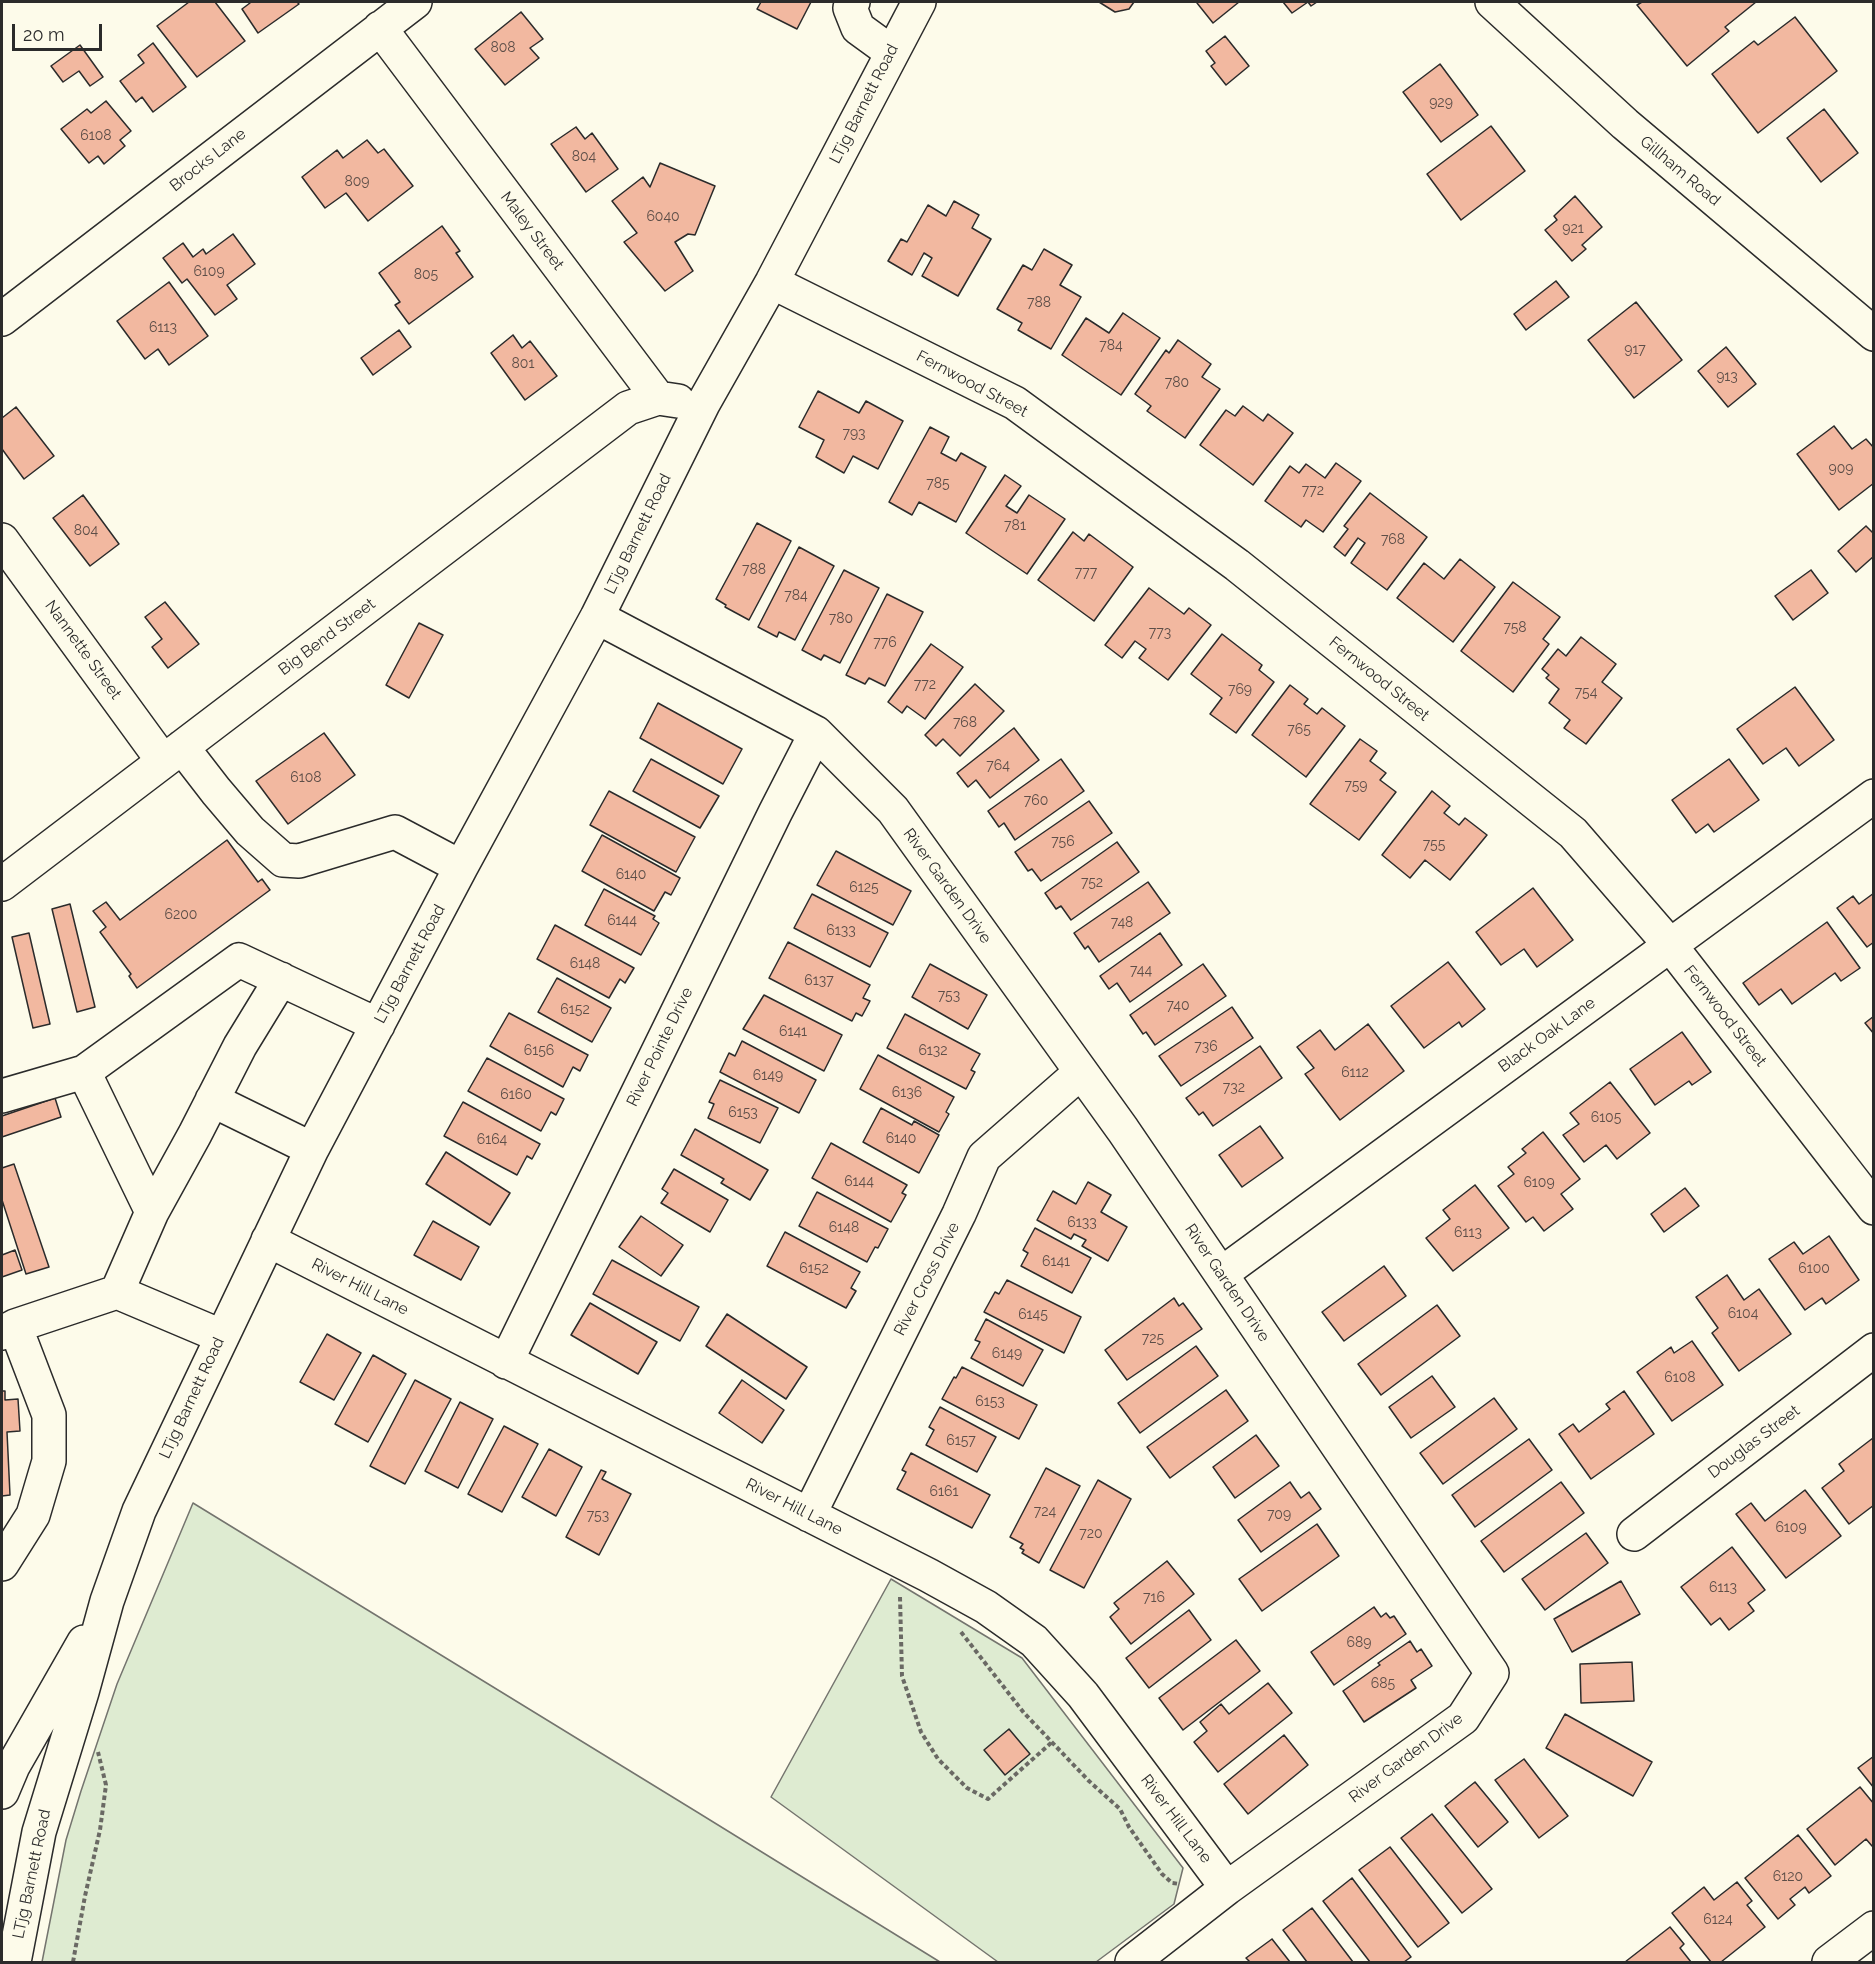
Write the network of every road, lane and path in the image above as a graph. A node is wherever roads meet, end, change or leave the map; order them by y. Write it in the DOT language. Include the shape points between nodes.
graph roads {
  1 [pos="415,2"];
  2 [pos="853,2"];
  3 [pos="1492,2"];
  4 [pos="917,4"];
  5 [pos="380,28"];
  6 [pos="891,52"];
  7 [pos="772,282"];
  8 [pos="2,319"];
  9 [pos="1874,334"];
  10 [pos="658,398"];
  11 [pos="703,404"];
  12 [pos="2,540"];
  13 [pos="597,616"];
  14 [pos="816,733"];
  15 [pos="172,754"];
  16 [pos="1874,796"];
  17 [pos="461,867"];
  18 [pos="2,884"];
  19 [pos="1670,945"];
  20 [pos="281,979"];
  21 [pos="378,1025"];
  22 [pos="84,1072"];
  23 [pos="1081,1072"];
  24 [pos="2,1096"];
  25 [pos="212,1100"];
  26 [pos="312,1149"];
  27 [pos="1874,1208"];
  28 [pos="152,1212"];
  29 [pos="268,1240"];
  30 [pos="1221,1274"];
  31 [pos="117,1292"];
  32 [pos="8,1330"];
  33 [pos="221,1336"];
  34 [pos="1874,1350"];
  35 [pos="506,1362"];
  36 [pos="809,1515"];
  37 [pos="1634,1534"];
  38 [pos="2,1564"];
  39 [pos="910,1598"];
  40 [pos="107,1601"];
  41 [pos="954,1622"];
  42 [pos="1052,1742"];
  43 [pos="95,1743"];
  44 [pos="2,1792"];
  45 [pos="1219,1877"];
  46 [pos="1874,1928"];
  47 [pos="14,1962"];
  48 [pos="73,1962"];
  49 [pos="1132,1962"];
  50 [pos="1829,1962"];
  1 -- 5 [label="street, Brocks Lane"];
  2 -- 6 [label="street" via="850,8 858,28"];
  3 -- 9 [label="street, Gillham Road" via="1625,124"];
  4 -- 6 [label="street, LTjg Barnett Road"];
  5 -- 8 [label="street, Brocks Lane"];
  5 -- 10 [label="street, Maley Street"];
  6 -- 7 [label="street, LTjg Barnett Road"];
  7 -- 11 [label="street, LTjg Barnett Road"];
  7 -- 19 [label="street, Fernwood Street" via="1015,403 1237,565 1574,833"];
  10 -- 11 [label="street"];
  10 -- 15 [label="street, Big Bend Street" via="628,408"];
  11 -- 13 [label="street, LTjg Barnett Road"];
  12 -- 15 [label="street, Nannette Street"];
  13 -- 14 [label="street, River Garden Drive"];
  13 -- 17 [label="street, LTjg Barnett Road"];
  14 -- 23 [label="street, River Garden Drive" via="893,810"];
  14 -- 35 [label="street, River Pointe Drive"];
  15 -- 17 [label="street, Nannette Street" via="216,791 250,831 283,860 299,861 395,832"];
  15 -- 18 [label="street, Big Bend Street"];
  16 -- 19 [label="street, Black Oak Lane"];
  17 -- 21 [label="street, LTjg Barnett Road"];
  19 -- 27 [label="street, Fernwood Street"];
  19 -- 30 [label="street, Black Oak Lane"];
  20 -- 21 [label="street"];
  20 -- 22 [label="street" via="239,960"];
  20 -- 25 [label="street"];
  21 -- 26 [label="street, LTjg Barnett Road"];
  22 -- 24 [label="street"];
  22 -- 28 [label="street"];
  23 -- 30 [label="street, River Garden Drive"];
  23 -- 36 [label="street, River Cross Drive" via="984,1157 960,1214"];
  25 -- 26 [label="street"];
  25 -- 28 [label="street"];
  26 -- 29 [label="street, LTjg Barnett Road"];
  28 -- 31 [label="street"];
  29 -- 33 [label="street, LTjg Barnett Road"];
  29 -- 35 [label="street, River Hill Lane"];
  30 -- 45 [label="street, River Garden Drive" via="1492,1673 1463,1718"];
  31 -- 32 [label="street"];
  31 -- 33 [label="street"];
  32 -- 38 [label="street" via="49,1415 49,1461 33,1515"];
  33 -- 40 [label="street, LTjg Barnett Road" via="139,1511"];
  34 -- 37 [label="street, Douglas Street"];
  35 -- 36 [label="street, River Hill Lane"];
  36 -- 45 [label="street, River Hill Lane" via="976,1602 1034,1641 1083,1695"];
  39 -- 42 [label="path" via="900,1593 903,1676 921,1732 938,1759 967,1788 988,1799"];
  40 -- 44 [label="street"];
  40 -- 47 [label="street, LTjg Barnett Road" via="39,1832"];
  41 -- 42 [label="path" via="1010,1698"];
  42 -- 45 [label="path" via="1120,1809 1162,1874 1172,1883 1183,1885"];
  43 -- 48 [label="path" via="106,1785"];
  45 -- 49 [label="street, River Garden Drive"];
  46 -- 50 [label="street"];
}
